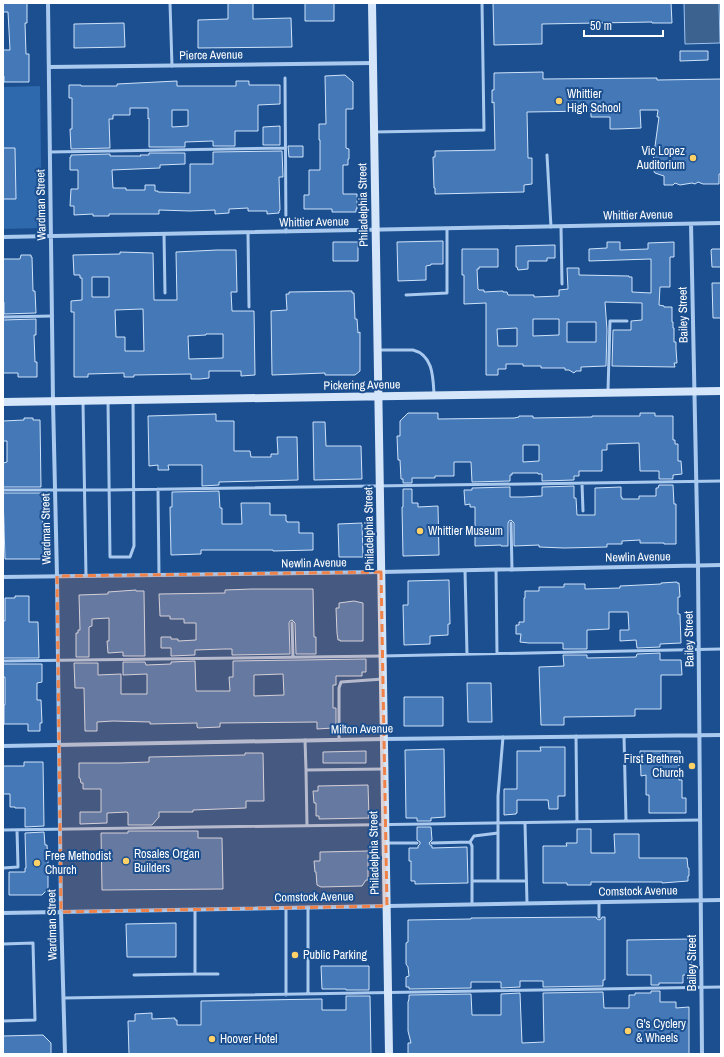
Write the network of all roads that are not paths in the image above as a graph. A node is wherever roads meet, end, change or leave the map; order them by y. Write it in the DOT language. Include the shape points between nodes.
graph roads {
  1 [pos="48,3"];
  2 [pos="170,3"];
  3 [pos="372,3"];
  4 [pos="482,3"];
  5 [pos="373,63"];
  6 [pos="172,66"];
  7 [pos="49,67"];
  8 [pos="285,78"];
  9 [pos="374,132"];
  10 [pos="285,148"];
  11 [pos="50,152"];
  12 [pos="547,155"];
  13 [pos="691,224"];
  14 [pos="721,224"];
  15 [pos="551,227"];
  16 [pos="561,227"];
  17 [pos="447,229"];
  18 [pos="376,230"];
  19 [pos="286,232"];
  20 [pos="248,233"];
  21 [pos="164,234"];
  22 [pos="51,236"];
  23 [pos="3,238"];
  24 [pos="562,284"];
  25 [pos="165,293"];
  26 [pos="406,294"];
  27 [pos="249,307"];
  28 [pos="52,316"];
  29 [pos="3,317"];
  30 [pos="627,321"];
  31 [pos="378,350"];
  32 [pos="721,391"];
  33 [pos="695,392"];
  34 [pos="608,393"];
  35 [pos="434,396"];
  36 [pos="378,397"];
  37 [pos="108,400"];
  38 [pos="134,400"];
  39 [pos="53,401"];
  40 [pos="83,401"];
  41 [pos="3,402"];
  42 [pos="721,481"];
  43 [pos="696,482"];
  44 [pos="582,483"];
  45 [pos="380,486"];
  46 [pos="134,489"];
  47 [pos="158,489"];
  48 [pos="3,490"];
  49 [pos="56,490"];
  50 [pos="85,490"];
  51 [pos="109,490"];
  52 [pos="583,511"];
  53 [pos="511,523"];
  54 [pos="721,565"];
  55 [pos="698,566"];
  56 [pos="496,570"];
  57 [pos="512,570"];
  58 [pos="465,571"];
  59 [pos="381,572"];
  60 [pos="159,575"];
  61 [pos="57,576"];
  62 [pos="86,576"];
  63 [pos="3,577"];
  64 [pos="292,623"];
  65 [pos="721,649"];
  66 [pos="699,650"];
  67 [pos="467,654"];
  68 [pos="497,654"];
  69 [pos="382,656"];
  70 [pos="293,657"];
  71 [pos="58,660"];
  72 [pos="3,661"];
  73 [pos="383,679"];
  74 [pos="700,735"];
  75 [pos="721,735"];
  76 [pos="576,736"];
  77 [pos="624,736"];
  78 [pos="503,737"];
  79 [pos="384,739"];
  80 [pos="305,740"];
  81 [pos="339,740"];
  82 [pos="59,745"];
  83 [pos="3,746"];
  84 [pos="384,769"];
  85 [pos="306,770"];
  86 [pos="700,820"];
  87 [pos="626,821"];
  88 [pos="577,822"];
  89 [pos="498,823"];
  90 [pos="525,823"];
  91 [pos="385,825"];
  92 [pos="307,826"];
  93 [pos="60,829"];
  94 [pos="3,830"];
  95 [pos="17,830"];
  96 [pos="498,833"];
  97 [pos="470,842"];
  98 [pos="386,843"];
  99 [pos="418,843"];
  100 [pos="432,843"];
  101 [pos="3,868"];
  102 [pos="526,880"];
  103 [pos="472,881"];
  104 [pos="498,881"];
  105 [pos="701,900"];
  106 [pos="721,900"];
  107 [pos="599,902"];
  108 [pos="527,903"];
  109 [pos="472,904"];
  110 [pos="386,906"];
  111 [pos="308,907"];
  112 [pos="286,908"];
  113 [pos="195,909"];
  114 [pos="61,912"];
  115 [pos="3,913"];
  116 [pos="600,917"];
  117 [pos="3,944"];
  118 [pos="195,974"];
  119 [pos="218,974"];
  120 [pos="134,976"];
  121 [pos="702,988"];
  122 [pos="721,988"];
  123 [pos="388,993"];
  124 [pos="308,994"];
  125 [pos="286,995"];
  126 [pos="64,998"];
  127 [pos="3,1021"];
  128 [pos="65,1054"];
  129 [pos="389,1054"];
  130 [pos="702,1054"];
  1 -- 7 [label="street, Wardman Street"];
  2 -- 6 [label="lane"];
  3 -- 5 [label="street, Philadelphia Street"];
  4 -- 9 [label="lane" via="484,130"];
  5 -- 6 [label="street, Pierce Avenue"];
  5 -- 9 [label="street, Philadelphia Street"];
  6 -- 7 [label="street, Pierce Avenue"];
  7 -- 11 [label="street, Wardman Street"];
  8 -- 10 [label="lane"];
  9 -- 18 [label="street, Philadelphia Street"];
  10 -- 11 [label="lane"];
  10 -- 19 [label="lane"];
  11 -- 22 [label="street, Wardman Street"];
  12 -- 15 [label="lane"];
  13 -- 14 [label="street, Whittier Avenue"];
  13 -- 16 [label="street, Whittier Avenue"];
  13 -- 33 [label="street, Bailey Street"];
  15 -- 16 [label="street, Whittier Avenue"];
  15 -- 17 [label="street, Whittier Avenue"];
  16 -- 24 [label="lane"];
  17 -- 18 [label="street, Whittier Avenue"];
  17 -- 26 [label="lane" via="447,293"];
  18 -- 19 [label="street, Whittier Avenue"];
  18 -- 31 [label="street, Philadelphia Street"];
  19 -- 20 [label="street, Whittier Avenue"];
  20 -- 21 [label="street, Whittier Avenue"];
  20 -- 27 [label="lane"];
  21 -- 22 [label="street, Whittier Avenue"];
  21 -- 25 [label="lane"];
  22 -- 23 [label="street, Whittier Avenue"];
  22 -- 28 [label="street, Wardman Street"];
  28 -- 29 [label="lane"];
  28 -- 39 [label="street, Wardman Street"];
  30 -- 34 [label="lane" via="610,321"];
  31 -- 35 [label="lane" via="419,351 428,360 433,374"];
  31 -- 36 [label="street, Philadelphia Street"];
  32 -- 33 [label="street, Pickering Avenue"];
  33 -- 34 [label="street, Pickering Avenue"];
  33 -- 43 [label="street, Bailey Street"];
  34 -- 35 [label="street, Pickering Avenue"];
  35 -- 36 [label="street, Pickering Avenue"];
  36 -- 38 [label="street, Pickering Avenue"];
  36 -- 45 [label="street, Philadelphia Street"];
  37 -- 38 [label="street, Pickering Avenue"];
  37 -- 40 [label="street, Pickering Avenue"];
  37 -- 51 [label="lane"];
  38 -- 46 [label="lane"];
  39 -- 40 [label="street, Pickering Avenue"];
  39 -- 41 [label="street, Pickering Avenue"];
  39 -- 49 [label="street, Wardman Street"];
  40 -- 50 [label="lane"];
  42 -- 43 [label="lane"];
  43 -- 44 [label="lane"];
  43 -- 55 [label="street, Bailey Street"];
  44 -- 45 [label="lane"];
  44 -- 52 [label="lane"];
  45 -- 47 [label="lane"];
  45 -- 59 [label="street, Philadelphia Street"];
  46 -- 47 [label="lane"];
  46 -- 51 [label="lane"];
  46 -- 51 [label="lane" via="134,546 130,556 110,557"];
  47 -- 60 [label="lane"];
  48 -- 49 [label="lane"];
  49 -- 50 [label="lane"];
  49 -- 61 [label="street, Wardman Street"];
  50 -- 51 [label="lane"];
  50 -- 62 [label="lane"];
  53 -- 57 [label="lane"];
  54 -- 55 [label="street, Newlin Avenue"];
  55 -- 57 [label="street, Newlin Avenue"];
  55 -- 66 [label="street, Bailey Street"];
  56 -- 57 [label="street, Newlin Avenue"];
  56 -- 58 [label="street, Newlin Avenue"];
  56 -- 68 [label="lane"];
  58 -- 59 [label="street, Newlin Avenue"];
  58 -- 67 [label="lane"];
  59 -- 60 [label="street, Newlin Avenue"];
  59 -- 69 [label="street, Philadelphia Street"];
  60 -- 62 [label="street, Newlin Avenue"];
  61 -- 62 [label="street, Newlin Avenue"];
  61 -- 63 [label="street, Newlin Avenue"];
  61 -- 71 [label="street, Wardman Street"];
  64 -- 70 [label="lane"];
  65 -- 66 [label="lane"];
  66 -- 68 [label="lane"];
  66 -- 74 [label="street, Bailey Street"];
  67 -- 68 [label="lane"];
  67 -- 69 [label="lane"];
  69 -- 70 [label="lane"];
  69 -- 73 [label="street, Philadelphia Street"];
  70 -- 71 [label="lane"];
  71 -- 72 [label="lane"];
  71 -- 82 [label="street, Wardman Street"];
  73 -- 79 [label="street, Philadelphia Street"];
  73 -- 81 [label="lane" via="341,682"];
  74 -- 75 [label="street, Milton Avenue"];
  74 -- 77 [label="street, Milton Avenue"];
  74 -- 86 [label="street, Bailey Street"];
  76 -- 77 [label="street, Milton Avenue"];
  76 -- 78 [label="street, Milton Avenue"];
  76 -- 88 [label="lane"];
  77 -- 87 [label="lane"];
  78 -- 79 [label="street, Milton Avenue"];
  78 -- 89 [label="lane"];
  79 -- 81 [label="street, Milton Avenue"];
  79 -- 84 [label="street, Philadelphia Street"];
  80 -- 81 [label="street, Milton Avenue"];
  80 -- 82 [label="street, Milton Avenue"];
  80 -- 85 [label="lane"];
  82 -- 83 [label="street, Milton Avenue"];
  82 -- 93 [label="street, Wardman Street"];
  84 -- 85 [label="lane"];
  84 -- 91 [label="street, Philadelphia Street"];
  85 -- 92 [label="lane"];
  86 -- 87 [label="lane"];
  86 -- 105 [label="street, Bailey Street"];
  87 -- 88 [label="lane"];
  88 -- 90 [label="lane"];
  89 -- 90 [label="lane"];
  89 -- 91 [label="lane"];
  89 -- 96 [label="lane"];
  90 -- 102 [label="lane"];
  91 -- 92 [label="lane"];
  91 -- 98 [label="street, Philadelphia Street"];
  92 -- 93 [label="lane"];
  93 -- 95 [label="lane"];
  93 -- 114 [label="street, Wardman Street"];
  94 -- 95 [label="lane"];
  95 -- 101 [label="lane" via="18,868"];
  96 -- 97 [label="lane" via="474,836"];
  96 -- 104 [label="lane"];
  97 -- 100 [label="lane"];
  97 -- 103 [label="lane"];
  98 -- 99 [label="lane"];
  98 -- 110 [label="street, Philadelphia Street"];
  102 -- 104 [label="lane"];
  102 -- 108 [label="lane"];
  103 -- 104 [label="lane"];
  103 -- 109 [label="lane"];
  105 -- 106 [label="street, Comstock Avenue"];
  105 -- 107 [label="street, Comstock Avenue"];
  105 -- 121 [label="street, Bailey Street"];
  107 -- 108 [label="street, Comstock Avenue"];
  107 -- 116 [label="lane"];
  108 -- 109 [label="street, Comstock Avenue"];
  109 -- 110 [label="street, Comstock Avenue"];
  110 -- 111 [label="street, Comstock Avenue"];
  110 -- 123 [label="street, Philadelphia Street"];
  111 -- 112 [label="street, Comstock Avenue"];
  111 -- 124 [label="lane"];
  112 -- 113 [label="street, Comstock Avenue"];
  112 -- 125 [label="lane"];
  113 -- 114 [label="street, Comstock Avenue"];
  113 -- 118 [label="lane"];
  114 -- 115 [label="street, Comstock Avenue"];
  114 -- 126 [label="street, Wardman Street"];
  117 -- 127 [label="lane" via="33,943 35,1020"];
  118 -- 119 [label="lane"];
  118 -- 120 [label="lane"];
  121 -- 122 [label="lane"];
  121 -- 123 [label="lane"];
  121 -- 130 [label="street, Bailey Street"];
  123 -- 124 [label="lane"];
  123 -- 129 [label="street, Philadelphia Street"];
  124 -- 125 [label="lane"];
  125 -- 126 [label="lane"];
  126 -- 128 [label="street, Wardman Street"];
}
